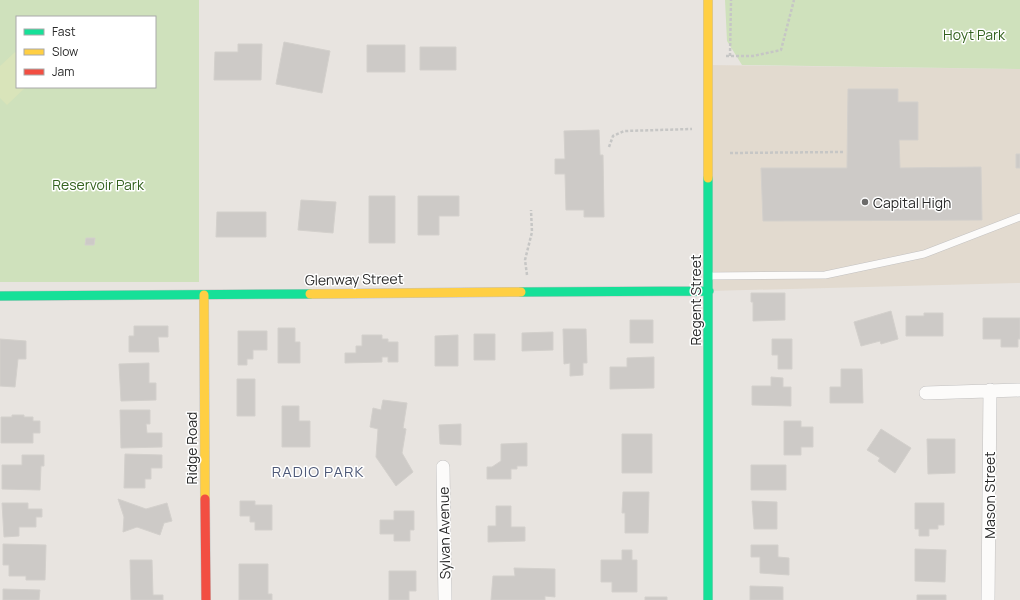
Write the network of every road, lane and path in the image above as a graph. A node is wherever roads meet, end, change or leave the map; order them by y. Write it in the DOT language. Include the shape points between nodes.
graph roads {
  1 [pos="708,0"];
  2 [pos="731,0"];
  3 [pos="794,0"];
  4 [pos="708,55"];
  5 [pos="730,56"];
  6 [pos="710,128"];
  7 [pos="609,147"];
  8 [pos="843,152"];
  9 [pos="730,153"];
  10 [pos="531,210"];
  11 [pos="1020,217"];
  12 [pos="709,276"];
  13 [pos="532,291"];
  14 [pos="709,291"];
  15 [pos="204,295"];
  16 [pos="0,296"];
  17 [pos="990,390"];
  18 [pos="1020,390"];
  19 [pos="926,393"];
  20 [pos="443,467"];
  21 [pos="206,600"];
  22 [pos="445,600"];
  23 [pos="708,600"];
  24 [pos="988,600"];
  1 -- 4 [label="street, Regent Street"];
  2 -- 5 [label="path"];
  3 -- 5 [label="path" via="781,50 753,56"];
  4 -- 5 [label="path"];
  4 -- 6 [label="street, Regent Street"];
  6 -- 7 [label="path" via="624,130 613,136"];
  6 -- 12 [label="street, Regent Street"];
  8 -- 9 [label="path"];
  10 -- 13 [label="path" via="532,232 525,260"];
  11 -- 12 [label="lane" via="924,254 825,275"];
  12 -- 14 [label="street, Regent Street"];
  13 -- 14 [label="street, Glenway Street"];
  13 -- 15 [label="street, Glenway Street"];
  14 -- 23 [label="street, Regent Street"];
  15 -- 16 [label="street, Glenway Street"];
  15 -- 21 [label="street, Ridge Road"];
  17 -- 18 [label="street"];
  17 -- 19 [label="street"];
  17 -- 24 [label="street, Mason Street"];
  20 -- 22 [label="street, Sylvan Avenue"];
}
